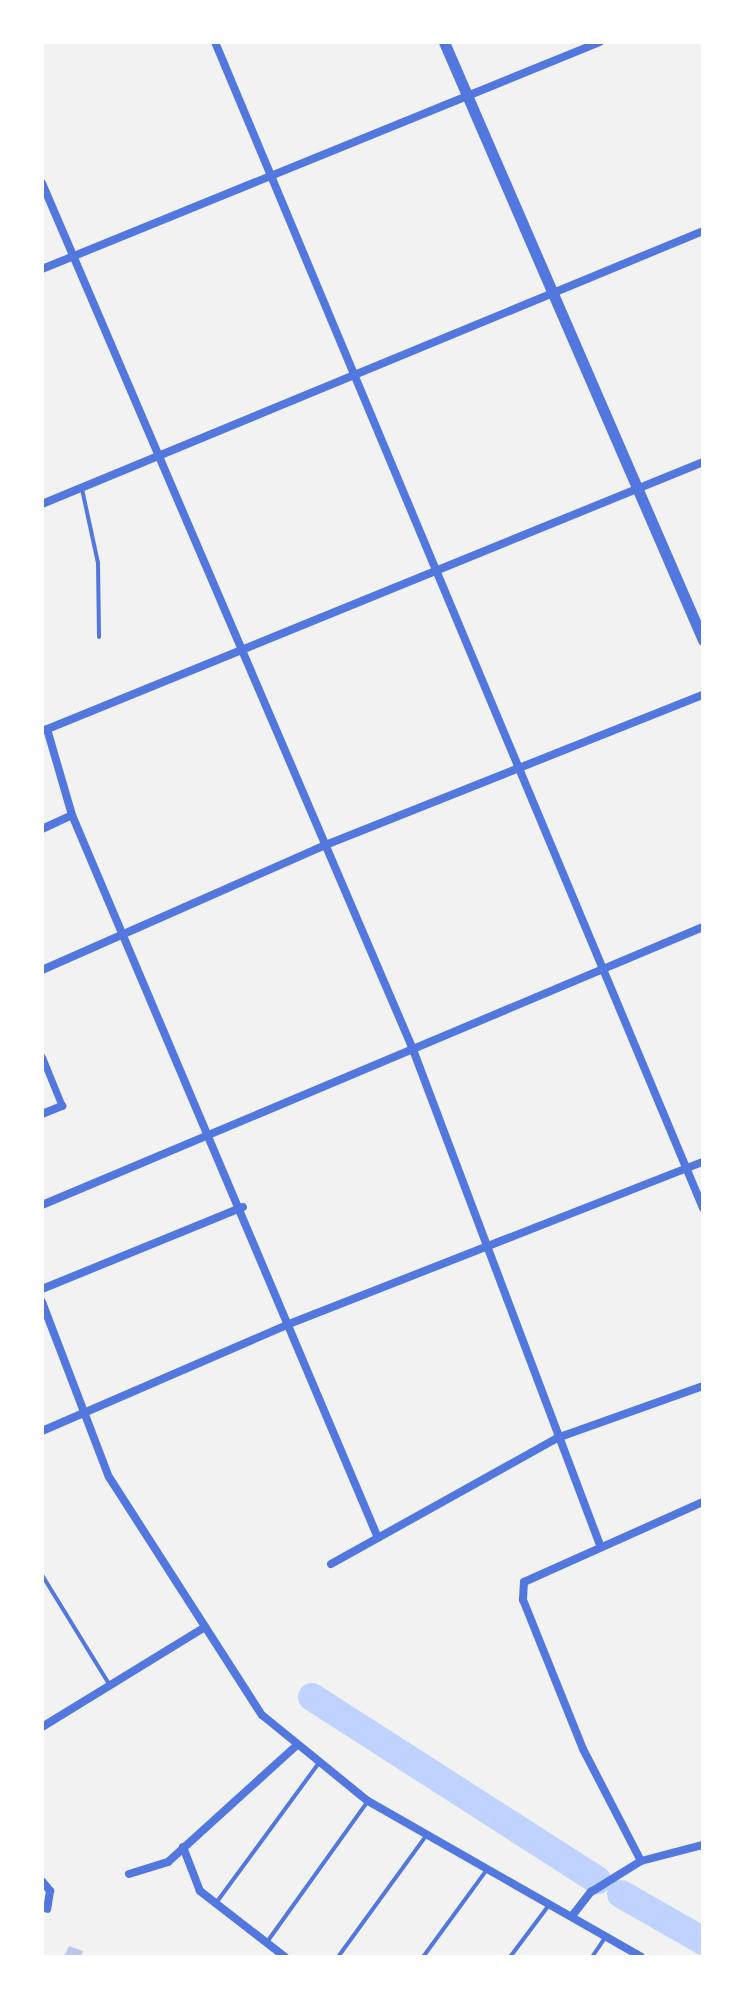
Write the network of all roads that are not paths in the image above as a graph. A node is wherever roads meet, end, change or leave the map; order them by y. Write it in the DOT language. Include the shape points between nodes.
graph roads {
  1 [pos="215,42"];
  2 [pos="444,42"];
  3 [pos="600,42"];
  4 [pos="467,95"];
  5 [pos="274,175"];
  6 [pos="42,183"];
  7 [pos="703,231"];
  8 [pos="72,256"];
  9 [pos="42,269"];
  10 [pos="553,291"];
  11 [pos="359,375"];
  12 [pos="153,456"];
  13 [pos="703,462"];
  14 [pos="82,488"];
  15 [pos="634,490"];
  16 [pos="42,504"];
  17 [pos="433,572"];
  18 [pos="99,637"];
  19 [pos="703,640"];
  20 [pos="238,648"];
  21 [pos="703,695"];
  22 [pos="44,730"];
  23 [pos="517,771"];
  24 [pos="72,815"];
  25 [pos="42,829"];
  26 [pos="323,846"];
  27 [pos="703,927"];
  28 [pos="126,932"];
  29 [pos="604,969"];
  30 [pos="42,970"];
  31 [pos="412,1047"];
  32 [pos="42,1057"];
  33 [pos="62,1106"];
  34 [pos="42,1114"];
  35 [pos="211,1130"];
  36 [pos="703,1162"];
  37 [pos="687,1169"];
  38 [pos="42,1205"];
  39 [pos="243,1207"];
  40 [pos="703,1208"];
  41 [pos="489,1245"];
  42 [pos="42,1289"];
  43 [pos="42,1302"];
  44 [pos="289,1324"];
  45 [pos="703,1386"];
  46 [pos="84,1412"];
  47 [pos="42,1431"];
  48 [pos="557,1438"];
  49 [pos="703,1502"];
  50 [pos="378,1538"];
  51 [pos="600,1545"];
  52 [pos="331,1564"];
  53 [pos="42,1575"];
  54 [pos="205,1627"];
  55 [pos="109,1684"];
  56 [pos="43,1724"];
  57 [pos="297,1745"];
  58 [pos="319,1763"];
  59 [pos="368,1801"];
  60 [pos="427,1836"];
  61 [pos="703,1845"];
  62 [pos="183,1847"];
  63 [pos="641,1861"];
  64 [pos="486,1871"];
  65 [pos="129,1874"];
  66 [pos="42,1881"];
  67 [pos="216,1903"];
  68 [pos="549,1905"];
  69 [pos="47,1909"];
  70 [pos="572,1916"];
  71 [pos="606,1936"];
  72 [pos="267,1943"];
  73 [pos="285,1957"];
  74 [pos="338,1957"];
  75 [pos="423,1957"];
  76 [pos="510,1957"];
  77 [pos="592,1957"];
  78 [pos="641,1957"];
  1 -- 5 [label="street"];
  2 -- 4 [label="street"];
  3 -- 4 [label="street"];
  4 -- 5 [label="street"];
  4 -- 10 [label="street"];
  5 -- 8 [label="street"];
  5 -- 11 [label="street"];
  6 -- 8 [label="street"];
  7 -- 10 [label="street"];
  8 -- 9 [label="street"];
  8 -- 12 [label="street"];
  10 -- 11 [label="street"];
  10 -- 15 [label="street"];
  11 -- 12 [label="street"];
  11 -- 17 [label="street"];
  12 -- 14 [label="street"];
  12 -- 20 [label="street"];
  13 -- 15 [label="street"];
  14 -- 16 [label="street"];
  14 -- 18 [label="lane" via="98,563"];
  15 -- 17 [label="street"];
  15 -- 19 [label="street"];
  17 -- 20 [label="street"];
  17 -- 23 [label="street"];
  20 -- 22 [label="street"];
  20 -- 26 [label="street"];
  21 -- 23 [label="street"];
  22 -- 24 [label="street"];
  23 -- 26 [label="street"];
  23 -- 29 [label="street"];
  24 -- 25 [label="street"];
  24 -- 28 [label="street"];
  26 -- 28 [label="street"];
  26 -- 31 [label="street"];
  27 -- 29 [label="street"];
  28 -- 30 [label="street"];
  28 -- 35 [label="street"];
  29 -- 31 [label="street"];
  29 -- 37 [label="street"];
  31 -- 35 [label="street"];
  31 -- 41 [label="street"];
  32 -- 33 [label="street"];
  33 -- 34 [label="street"];
  35 -- 38 [label="street"];
  35 -- 39 [label="street"];
  36 -- 37 [label="street"];
  37 -- 40 [label="street"];
  37 -- 41 [label="street"];
  39 -- 42 [label="street"];
  39 -- 44 [label="street"];
  41 -- 44 [label="street"];
  41 -- 48 [label="street"];
  43 -- 46 [label="street"];
  44 -- 46 [label="street"];
  44 -- 50 [label="street"];
  45 -- 48 [label="street"];
  46 -- 47 [label="street"];
  46 -- 54 [label="street" via="109,1477"];
  48 -- 50 [label="street"];
  48 -- 51 [label="street"];
  49 -- 51 [label="street"];
  50 -- 52 [label="street"];
  51 -- 63 [label="street" via="524,1582 523,1600 583,1749"];
  53 -- 55 [label="lane"];
  54 -- 55 [label="street"];
  54 -- 57 [label="street" via="262,1715"];
  55 -- 56 [label="street"];
  57 -- 58 [label="street"];
  57 -- 62 [label="street"];
  58 -- 59 [label="street"];
  58 -- 67 [label="lane"];
  59 -- 60 [label="street"];
  59 -- 72 [label="lane"];
  60 -- 64 [label="street"];
  60 -- 74 [label="lane"];
  61 -- 63 [label="street"];
  62 -- 65 [label="street" via="152,1871"];
  62 -- 67 [label="street" via="193,1880"];
  63 -- 70 [label="street" via="591,1892"];
  64 -- 68 [label="street"];
  64 -- 75 [label="lane"];
  66 -- 69 [label="street" via="50,1891"];
  67 -- 72 [label="street"];
  68 -- 70 [label="street"];
  68 -- 76 [label="lane"];
  70 -- 71 [label="street"];
  71 -- 77 [label="lane"];
  71 -- 78 [label="street"];
  72 -- 73 [label="street"];
}
